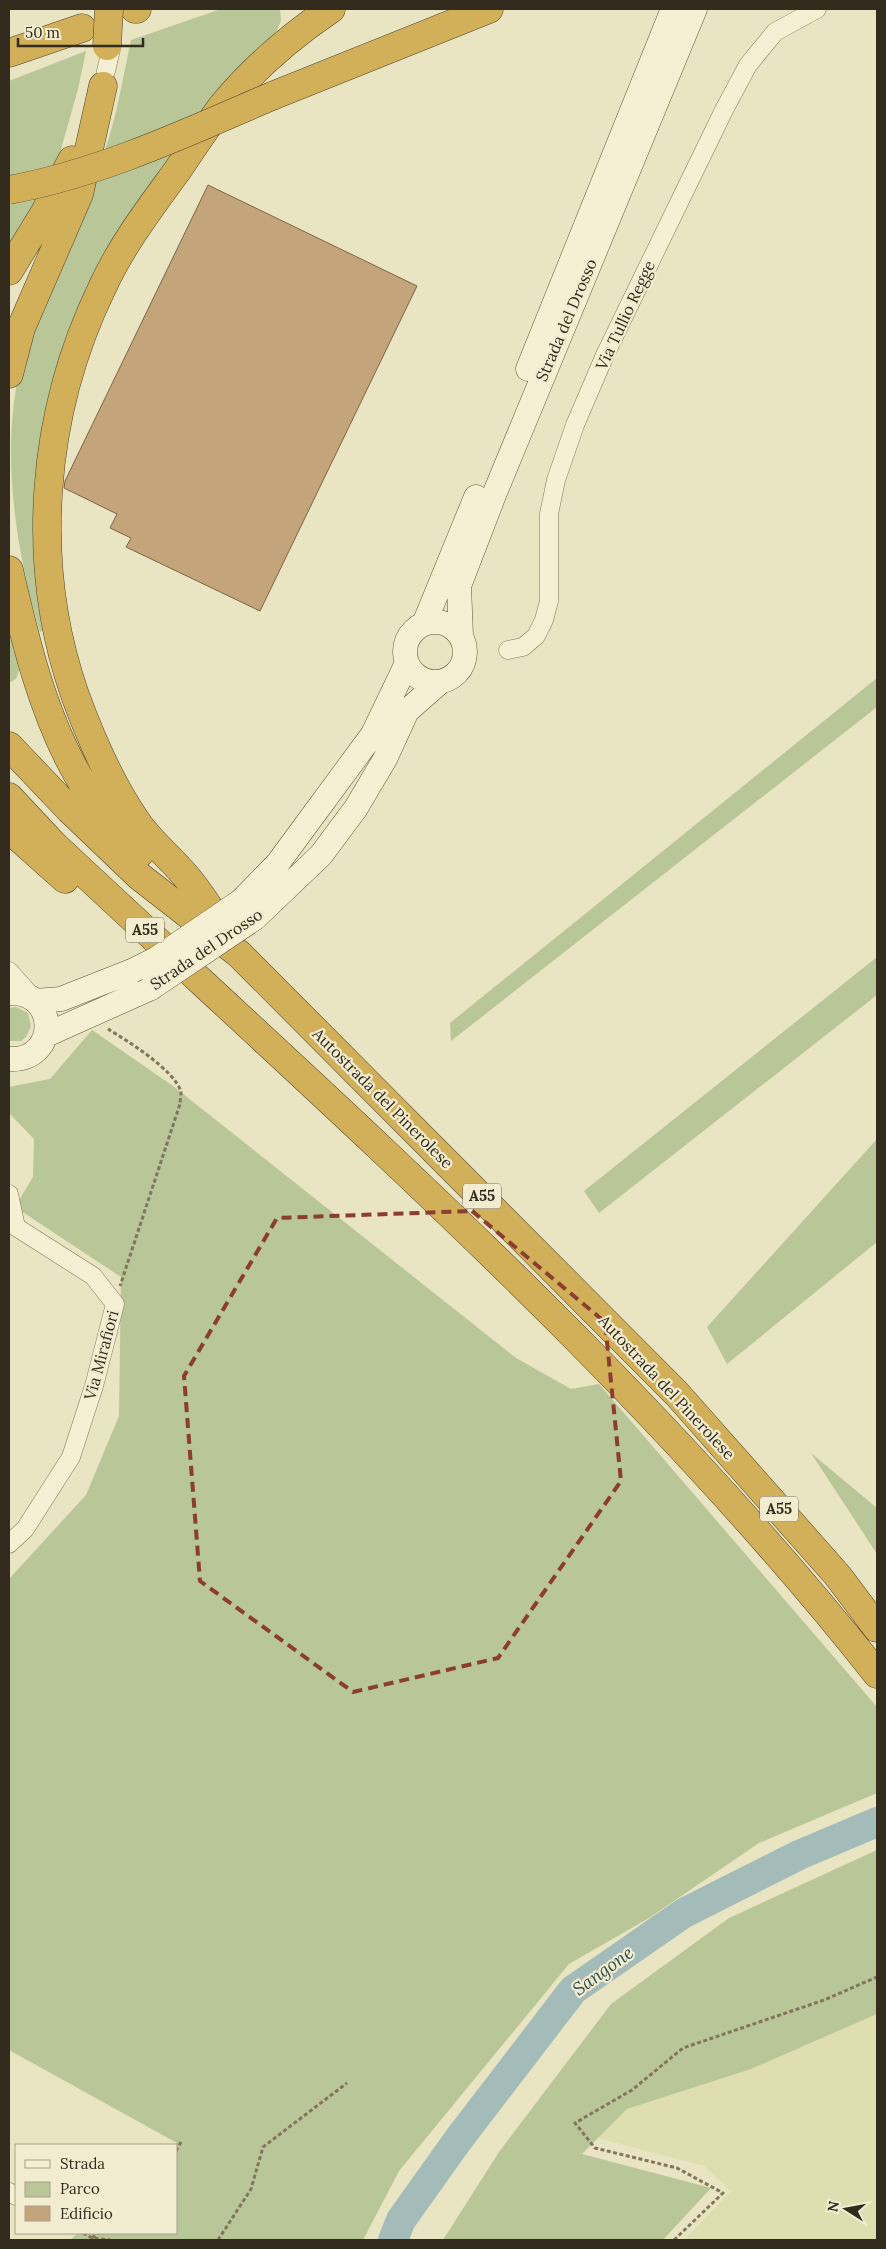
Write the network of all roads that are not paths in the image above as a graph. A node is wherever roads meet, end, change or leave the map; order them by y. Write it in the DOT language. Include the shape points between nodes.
graph roads {
  1 [pos="109,9"];
  2 [pos="331,9"];
  3 [pos="489,9"];
  4 [pos="673,9"];
  5 [pos="695,9"];
  6 [pos="817,9"];
  7 [pos="82,28"];
  8 [pos="9,53"];
  9 [pos="107,62"];
  10 [pos="644,107"];
  11 [pos="9,190"];
  12 [pos="9,271"];
  13 [pos="9,374"];
  14 [pos="9,570"];
  15 [pos="424,624"];
  16 [pos="461,636"];
  17 [pos="508,650"];
  18 [pos="406,663"];
  19 [pos="440,682"];
  20 [pos="9,746"];
  21 [pos="9,797"];
  22 [pos="9,829"];
  23 [pos="248,909"];
  24 [pos="239,954"];
  25 [pos="9,971"];
  26 [pos="9,994"];
  27 [pos="35,1001"];
  28 [pos="46,1035"];
  29 [pos="9,1059"];
  30 [pos="284,1060"];
  31 [pos="9,1194"];
  32 [pos="9,1544"];
  33 [pos="877,1628"];
  34 [pos="877,1674"];
  1 -- 9 [label="highway, bridge"];
  2 -- 24 [label="highway" via="267,59 222,106 116,261 88,316 75,353 64,389 51,460 48,499 50,580 75,694 106,765 140,825 193,884"];
  3 -- 11 [label="highway, bridge" via="109,164"];
  4 -- 10 [label="street, Strada del Drosso"];
  5 -- 10 [label="street, Strada del Drosso"];
  6 -- 17 [label="street, Via Tullio Regge" via="775,32 748,66 605,355 556,480 549,514 549,601 544,620 536,636 524,647"];
  7 -- 8 [label="highway"];
  9 -- 12 [label="highway" via="88,128 28,243"];
  9 -- 13 [label="highway" via="79,194 21,328"];
  10 -- 15 [label="street, Strada del Drosso"];
  10 -- 16 [label="street, Strada del Drosso" via="459,586"];
  14 -- 24 [label="highway" via="44,694 57,732 80,779 123,835"];
  15 -- 16 [label="street" via="434,621 449,625"];
  15 -- 18 [label="street" via="416,628 406,644"];
  16 -- 19 [label="street" via="465,645 464,662 455,676"];
  18 -- 19 [label="street" via="424,681"];
  18 -- 23 [label="street, Strada del Drosso" via="373,734"];
  19 -- 23 [label="street, Strada del Drosso" via="407,711 385,759 356,808 321,855"];
  20 -- 24 [label="highway, Autostrada del Pinerolese / A55" via="139,876"];
  21 -- 30 [label="highway, Autostrada del Pinerolese / A55" via="53,844"];
  22 -- 30 [label="highway" via="133,937"];
  23 -- 27 [label="street, Strada del Drosso, bridge" via="132,972 61,998"];
  23 -- 28 [label="street, Strada del Drosso, bridge" via="151,988"];
  24 -- 33 [label="highway, Autostrada del Pinerolese / A55" via="677,1394 838,1576"];
  25 -- 27 [label="street"];
  26 -- 27 [label="street" via="27,995"];
  27 -- 28 [label="street" via="46,1016"];
  28 -- 29 [label="street" via="31,1054"];
  30 -- 34 [label="highway, Autostrada del Pinerolese / A55" via="489,1251 675,1442 815,1596"];
  31 -- 32 [label="street, Via Mirafiori" via="16,1227 93,1276 115,1304 94,1386 70,1457 25,1529"];
}
